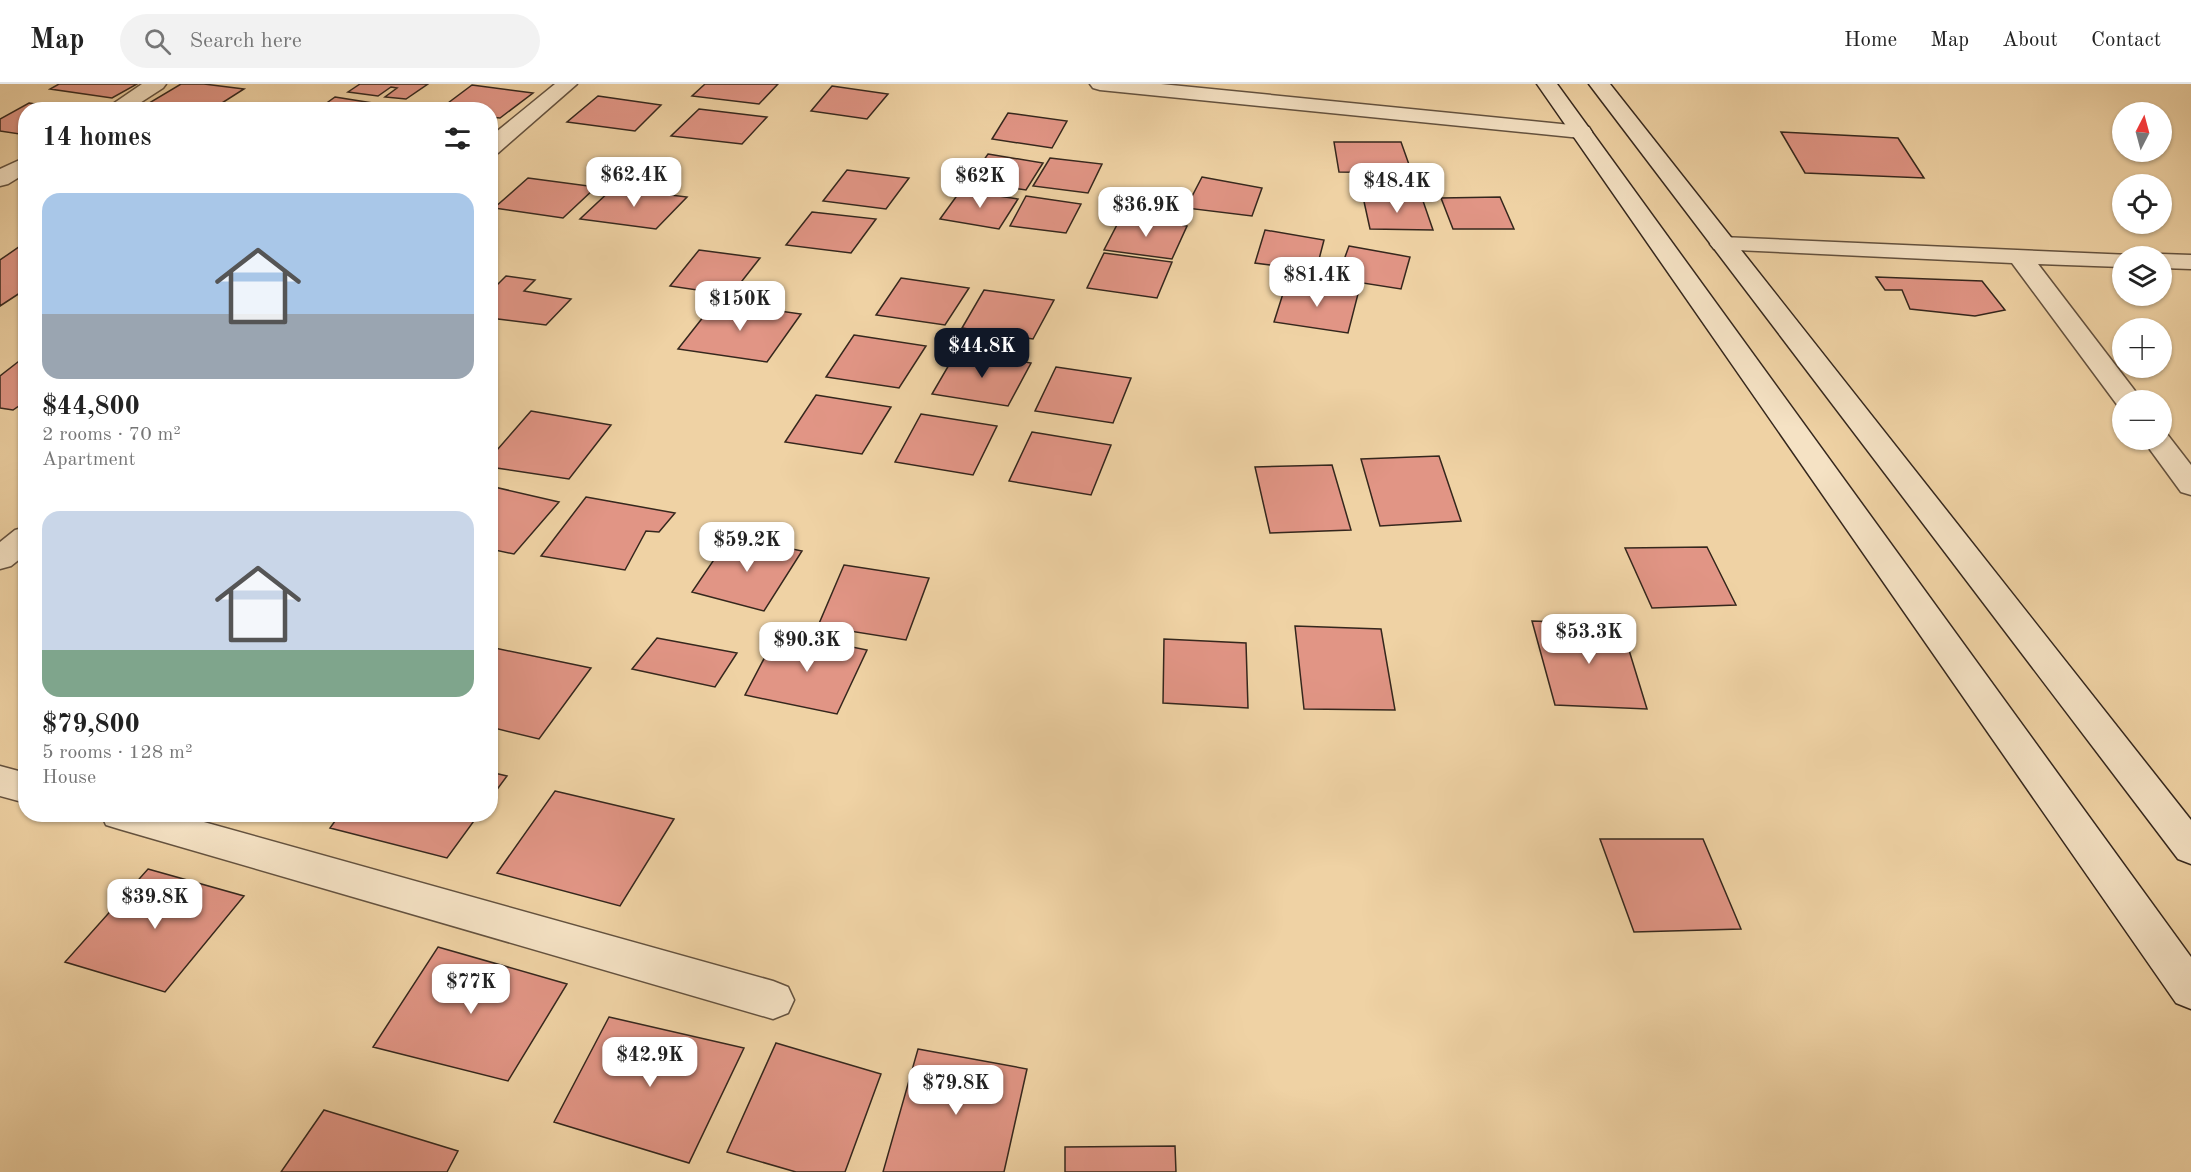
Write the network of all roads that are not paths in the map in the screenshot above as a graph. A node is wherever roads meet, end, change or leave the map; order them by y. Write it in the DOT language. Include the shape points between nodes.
graph roads {
  1 [pos="156,84"];
  2 [pos="567,84"];
  3 [pos="1100,84"];
  4 [pos="1291,84"];
  5 [pos="1546,84"];
  6 [pos="1599,84"];
  7 [pos="127,102"];
  8 [pos="1573,121"];
  9 [pos="498,141"];
  10 [pos="18,168"];
  11 [pos="0,178"];
  12 [pos="1722,244"];
  13 [pos="2020,257"];
  14 [pos="2112,260"];
  15 [pos="2172,261"];
  16 [pos="2191,262"];
  17 [pos="2120,390"];
  18 [pos="2172,440"];
  19 [pos="2191,441"];
  20 [pos="2165,450"];
  21 [pos="2191,485"];
  22 [pos="18,543"];
  23 [pos="0,558"];
  24 [pos="0,781"];
  25 [pos="18,786"];
  26 [pos="147,822"];
  27 [pos="2191,848"];
  28 [pos="2191,990"];
  29 [pos="773,1000"];
  1 -- 7 [label="street"];
  2 -- 9 [label="street"];
  3 -- 8 [label="street"];
  4 -- 8 [label="street"];
  5 -- 8 [label="street"];
  6 -- 12 [label="street"];
  8 -- 28 [label="street"];
  10 -- 11 [label="street"];
  12 -- 13 [label="street"];
  12 -- 27 [label="street"];
  13 -- 14 [label="street"];
  13 -- 17 [label="street"];
  15 -- 16 [label="street"];
  18 -- 19 [label="street"];
  20 -- 21 [label="street"];
  22 -- 23 [label="street"];
  24 -- 25 [label="street"];
  26 -- 29 [label="street"];
}
